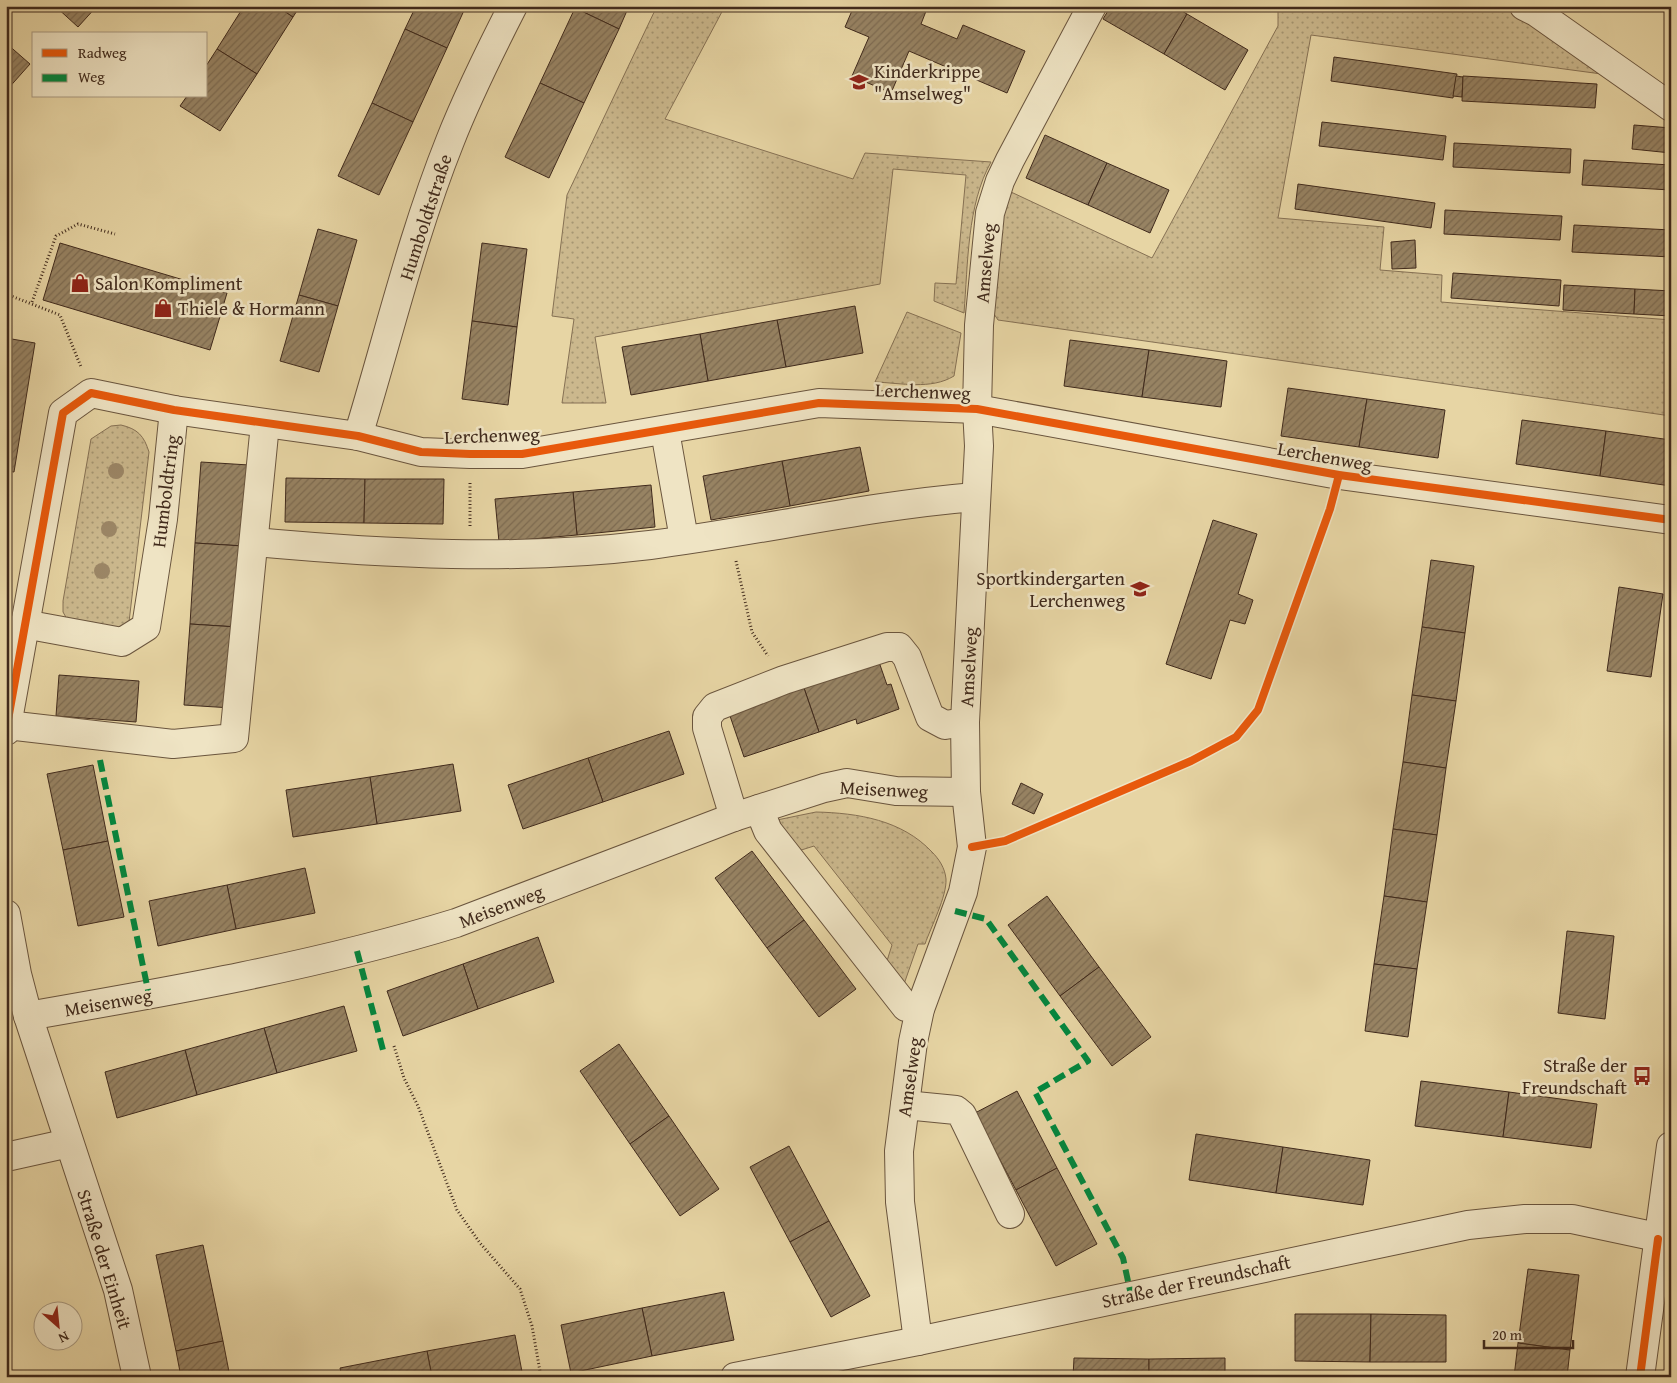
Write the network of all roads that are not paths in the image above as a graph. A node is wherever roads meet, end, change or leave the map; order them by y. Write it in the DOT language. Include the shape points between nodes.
graph roads {
  1 [pos="513,6"];
  2 [pos="1092,6"];
  3 [pos="1524,6"];
  4 [pos="1671,107"];
  5 [pos="174,410"];
  6 [pos="977,410"];
  7 [pos="265,424"];
  8 [pos="665,431"];
  9 [pos="358,436"];
  10 [pos="976,497"];
  11 [pos="1671,520"];
  12 [pos="684,539"];
  13 [pos="254,542"];
  14 [pos="24,624"];
  15 [pos="965,722"];
  16 [pos="7,725"];
  17 [pos="6,731"];
  18 [pos="966,792"];
  19 [pos="759,809"];
  20 [pos="734,817"];
  21 [pos="6,914"];
  22 [pos="920,1009"];
  23 [pos="28,1016"];
  24 [pos="905,1105"];
  25 [pos="69,1143"];
  26 [pos="1671,1146"];
  27 [pos="6,1157"];
  28 [pos="1010,1214"];
  29 [pos="1664,1240"];
  30 [pos="918,1341"];
  31 [pos="137,1377"];
  32 [pos="735,1377"];
  33 [pos="1640,1377"];
  1 -- 9 [label="street, Humboldtstraße" via="478,74 449,143 418,234"];
  2 -- 6 [label="street, Amselweg" via="1010,160 994,198 980,324"];
  3 -- 4 [label="street"];
  5 -- 7 [label="street, Lerchenweg"];
  5 -- 14 [label="street, Humboldtring" via="91,393 63,413"];
  5 -- 14 [label="street, Humboldtring" via="163,519 146,626 122,642"];
  6 -- 8 [label="street, Lerchenweg" via="819,404"];
  6 -- 10 [label="street, Amselweg"];
  6 -- 11 [label="street, Lerchenweg" via="1339,475"];
  7 -- 9 [label="street, Lerchenweg"];
  7 -- 13 [label="street"];
  8 -- 9 [label="street, Lerchenweg" via="522,454 421,452"];
  8 -- 12 [label="street"];
  10 -- 12 [label="street" via="920,501"];
  10 -- 15 [label="street, Amselweg"];
  12 -- 13 [label="street" via="523,555 370,552"];
  13 -- 16 [label="street" via="234,738 173,744"];
  14 -- 16 [label="street"];
  15 -- 18 [label="street, Amselweg"];
  15 -- 20 [label="street" via="945,725 930,717 907,656 900,647 886,647 715,707 707,717 708,728"];
  16 -- 17 [label="street"];
  18 -- 19 [label="street, Meisenweg" via="896,791 847,783"];
  18 -- 22 [label="street, Amselweg" via="972,847 969,869"];
  19 -- 20 [label="street, Meisenweg"];
  19 -- 22 [label="street" via="768,831 906,1007"];
  20 -- 23 [label="street, Meisenweg" via="456,923 410,937 264,974"];
  21 -- 23 [label="street, Straße der Einheit"];
  22 -- 24 [label="street, Amselweg"];
  23 -- 25 [label="street, Straße der Einheit"];
  24 -- 28 [label="street" via="956,1110 962,1115"];
  24 -- 30 [label="street, Amselweg" via="899,1152 900,1202"];
  25 -- 27 [label="street"];
  25 -- 31 [label="street, Straße der Einheit" via="118,1290"];
  26 -- 29 [label="street"];
  29 -- 30 [label="street, Straße der Freundschaft" via="1572,1219 1525,1219 1468,1225"];
  29 -- 33 [label="street"];
  30 -- 32 [label="street, Straße der Freundschaft"];
}
